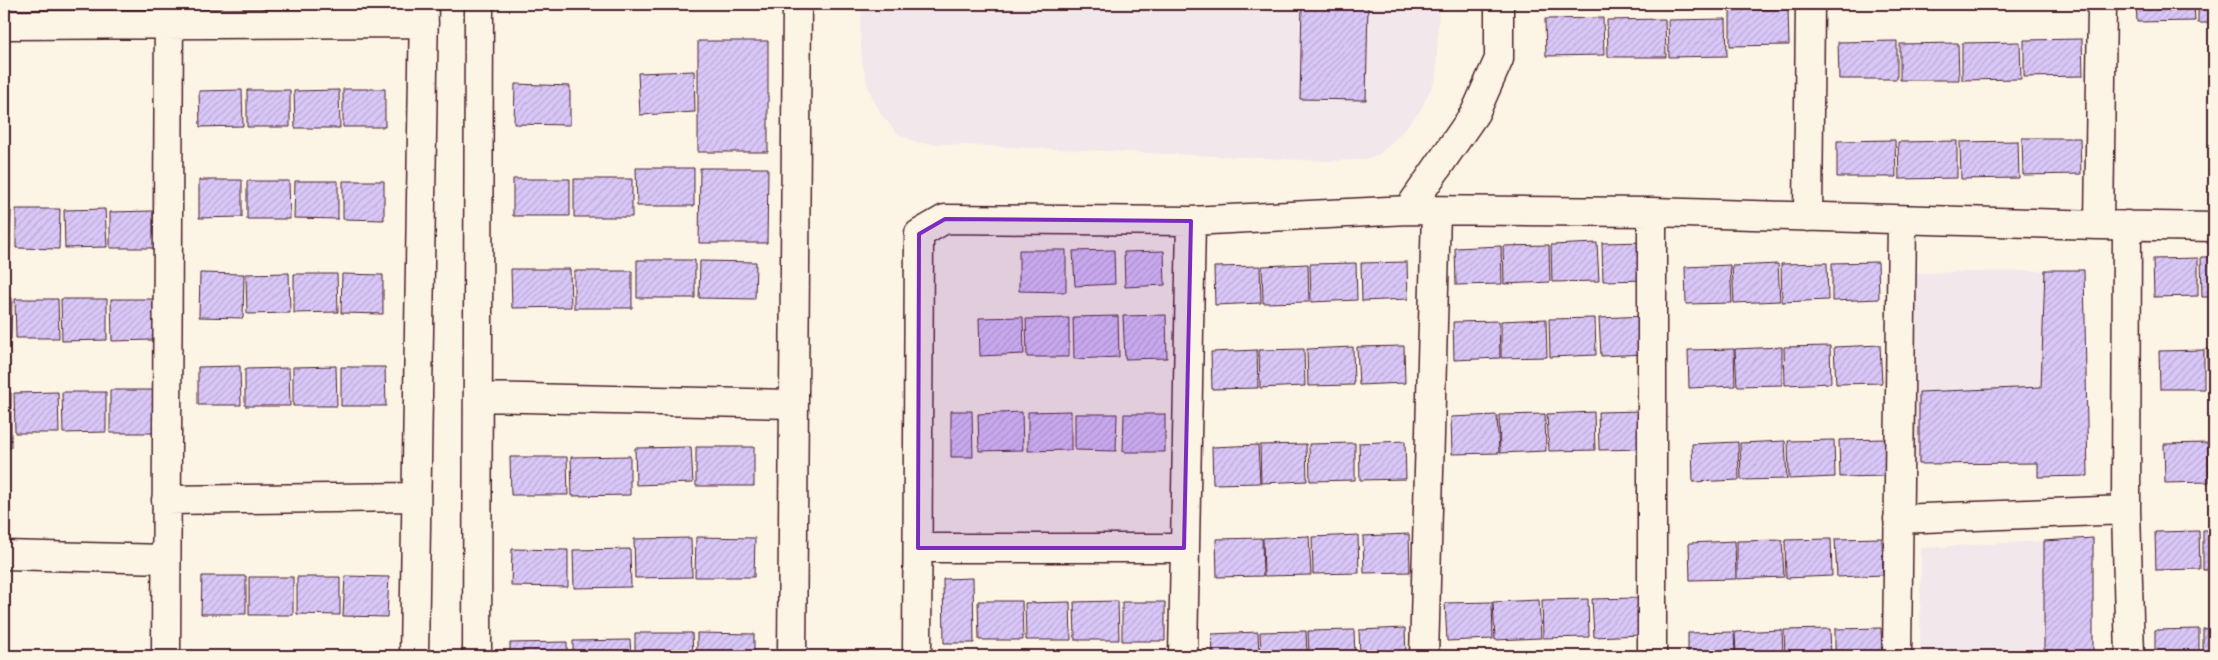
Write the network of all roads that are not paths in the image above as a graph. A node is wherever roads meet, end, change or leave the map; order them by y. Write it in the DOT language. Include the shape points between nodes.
graph roads {
  1 [pos="479,4"];
  2 [pos="797,4"];
  3 [pos="1499,4"];
  4 [pos="1810,4"];
  5 [pos="2102,4"];
  6 [pos="169,13"];
  7 [pos="424,13"];
  8 [pos="4,25"];
  9 [pos="1408,210"];
  10 [pos="1436,212"];
  11 [pos="1652,212"];
  12 [pos="1808,217"];
  13 [pos="1902,220"];
  14 [pos="1191,221"];
  15 [pos="2099,225"];
  16 [pos="2127,225"];
  17 [pos="2214,227"];
  18 [pos="478,397"];
  19 [pos="794,404"];
  20 [pos="415,497"];
  21 [pos="166,500"];
  22 [pos="2126,510"];
  23 [pos="1898,519"];
  24 [pos="918,548"];
  25 [pos="1184,548"];
  26 [pos="4,555"];
  27 [pos="166,559"];
  28 [pos="166,656"];
  29 [pos="414,656"];
  30 [pos="477,656"];
  31 [pos="792,656"];
  32 [pos="917,656"];
  33 [pos="1183,656"];
  34 [pos="1424,656"];
  35 [pos="1652,656"];
  36 [pos="1897,656"];
  37 [pos="2130,656"];
  1 -- 18 [label="street"];
  2 -- 19 [label="street"];
  3 -- 9 [label="street" via="1499,59 1476,114"];
  4 -- 12 [label="street"];
  5 -- 15 [label="street"];
  6 -- 7 [label="street"];
  6 -- 8 [label="street"];
  6 -- 21 [label="street"];
  7 -- 20 [label="street"];
  9 -- 10 [label="street"];
  9 -- 14 [label="street"];
  10 -- 11 [label="street"];
  10 -- 34 [label="street"];
  11 -- 12 [label="street"];
  11 -- 35 [label="street"];
  12 -- 13 [label="street"];
  13 -- 15 [label="street"];
  13 -- 23 [label="street"];
  14 -- 24 [label="street" via="945,219 919,234"];
  14 -- 25 [label="street"];
  15 -- 16 [label="street"];
  16 -- 17 [label="street"];
  16 -- 22 [label="street"];
  18 -- 19 [label="street"];
  18 -- 30 [label="street"];
  19 -- 31 [label="street"];
  20 -- 21 [label="street"];
  20 -- 29 [label="street"];
  21 -- 27 [label="street"];
  22 -- 23 [label="street"];
  22 -- 37 [label="street"];
  23 -- 36 [label="street"];
  24 -- 25 [label="street"];
  24 -- 32 [label="street"];
  25 -- 33 [label="street"];
  26 -- 27 [label="street"];
  27 -- 28 [label="street"];
}
